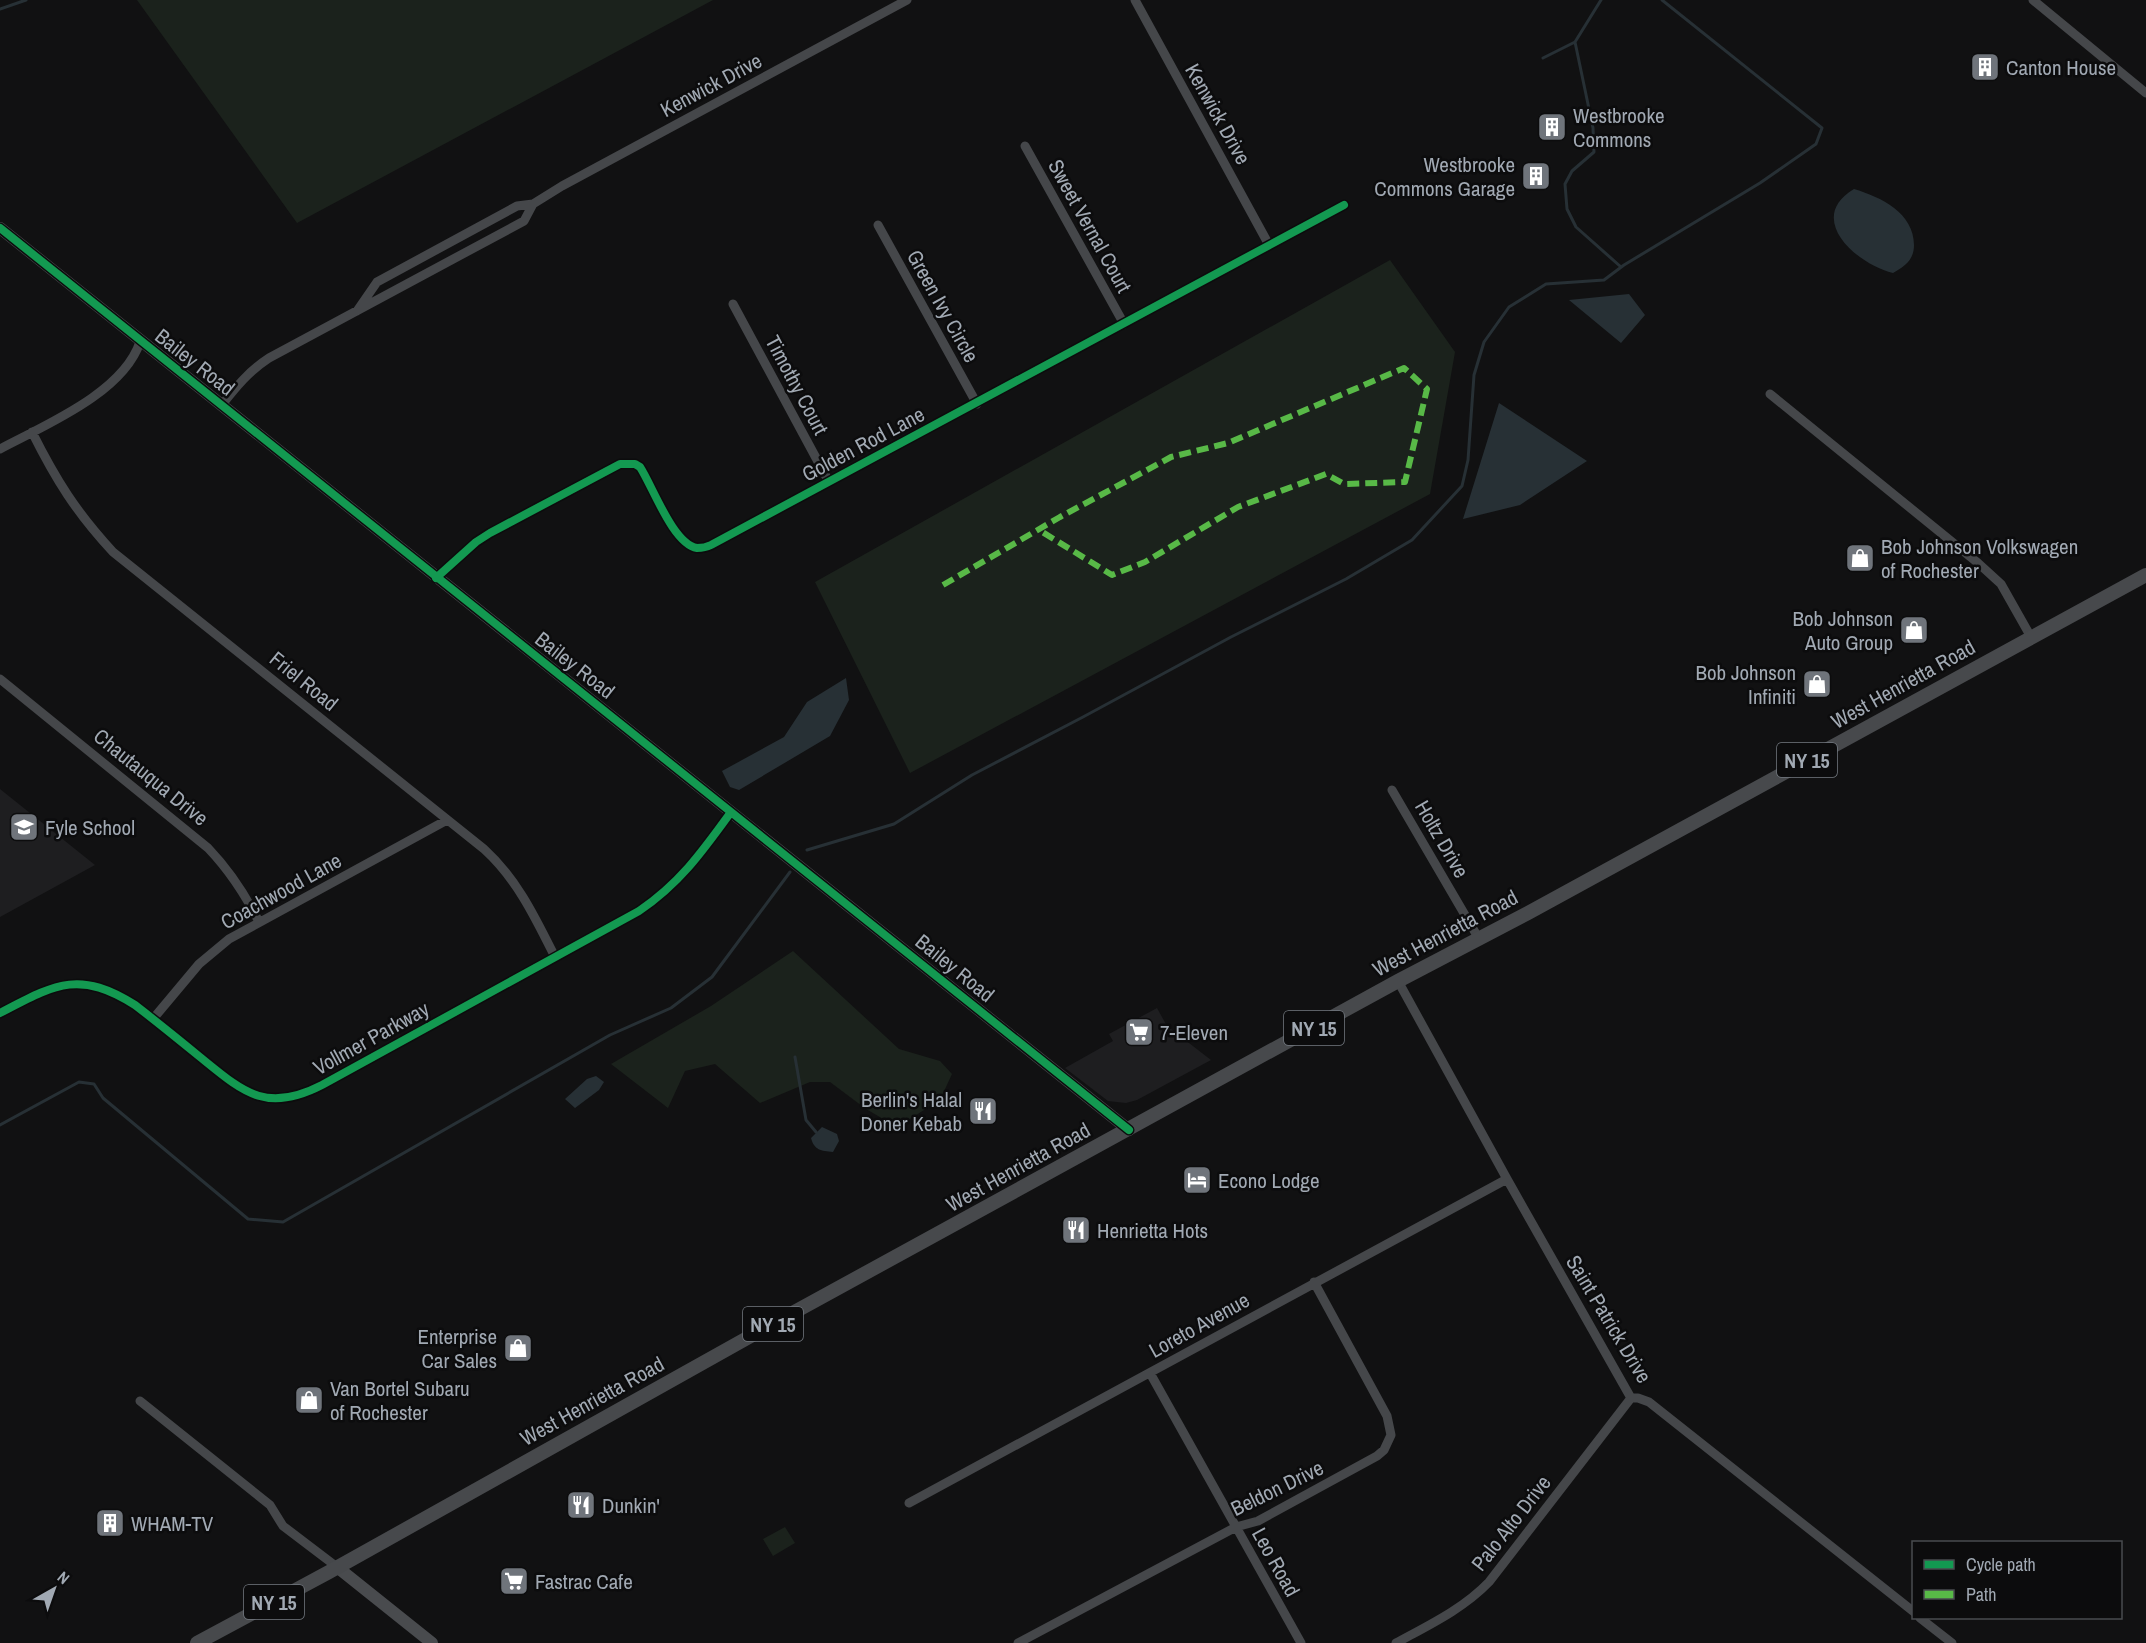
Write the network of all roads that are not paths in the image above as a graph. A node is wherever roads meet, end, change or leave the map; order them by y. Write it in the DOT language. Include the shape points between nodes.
graph roads {
  1 [pos="908,0"];
  2 [pos="1135,0"];
  3 [pos="2033,0"];
  4 [pos="2146,93"];
  5 [pos="1025,146"];
  6 [pos="533,204"];
  7 [pos="1344,205"];
  8 [pos="878,225"];
  9 [pos="0,228"];
  10 [pos="1269,245"];
  11 [pos="732,304"];
  12 [pos="357,311"];
  13 [pos="1124,324"];
  14 [pos="140,342"];
  15 [pos="1770,394"];
  16 [pos="976,404"];
  17 [pos="221,406"];
  18 [pos="32,432"];
  19 [pos="0,449"];
  20 [pos="829,482"];
  21 [pos="2146,575"];
  22 [pos="436,578"];
  23 [pos="2031,638"];
  24 [pos="0,679"];
  25 [pos="1392,790"];
  26 [pos="731,812"];
  27 [pos="447,820"];
  28 [pos="259,922"];
  29 [pos="1479,939"];
  30 [pos="555,957"];
  31 [pos="1398,981"];
  32 [pos="0,1013"];
  33 [pos="153,1018"];
  34 [pos="1129,1130"];
  35 [pos="1507,1179"];
  36 [pos="1314,1282"];
  37 [pos="1150,1373"];
  38 [pos="1631,1398"];
  39 [pos="140,1401"];
  40 [pos="909,1503"];
  41 [pos="1236,1527"];
  42 [pos="337,1567"];
  43 [pos="1912,1610"];
  44 [pos="1922,1619"];
  45 [pos="197,1643"];
  46 [pos="432,1643"];
  47 [pos="1018,1643"];
  48 [pos="1301,1643"];
  49 [pos="1396,1643"];
  50 [pos="1952,1643"];
  1 -- 6 [label="street, Kenwick Drive"];
  2 -- 10 [label="street, Kenwick Drive"];
  3 -- 4 [label="street"];
  5 -- 13 [label="street, Sweet Vernal Court"];
  6 -- 12 [label="street, Kenwick Drive" via="524,221"];
  6 -- 12 [label="street, Kenwick Drive" via="517,206 377,282"];
  7 -- 10 [label="street, Golden Rod Lane"];
  8 -- 16 [label="street, Green Ivy Circle"];
  9 -- 14 [label="street, Bailey Road"];
  10 -- 13 [label="street, Golden Rod Lane"];
  11 -- 20 [label="street, Timothy Court"];
  12 -- 17 [label="street, Kenwick Drive" via="255,368"];
  13 -- 16 [label="street, Golden Rod Lane"];
  14 -- 17 [label="street, Bailey Road"];
  14 -- 18 [label="street" via="135,356 112,383"];
  15 -- 23 [label="street" via="2001,584"];
  16 -- 20 [label="street, Golden Rod Lane"];
  17 -- 22 [label="street, Bailey Road"];
  18 -- 19 [label="street"];
  18 -- 27 [label="street, Friel Road" via="64,492 113,552"];
  20 -- 22 [label="street, Golden Rod Lane" via="719,542 696,548 678,535 640,467 620,464 490,533"];
  21 -- 23 [label="main road, West Henrietta Road / NY 15"];
  22 -- 26 [label="street, Bailey Road"];
  23 -- 29 [label="main road, West Henrietta Road / NY 15"];
  24 -- 28 [label="street, Chautauqua Drive" via="208,848 231,874"];
  25 -- 29 [label="street, Holtz Drive"];
  26 -- 30 [label="street, Vollmer Parkway" via="695,861 659,898"];
  26 -- 34 [label="street, Bailey Road"];
  27 -- 28 [label="street, Coachwood Lane"];
  27 -- 30 [label="street, Friel Road" via="511,877"];
  28 -- 33 [label="street, Coachwood Lane" via="229,939 199,964"];
  29 -- 31 [label="main road, West Henrietta Road / NY 15"];
  30 -- 33 [label="street, Vollmer Parkway" via="322,1085 291,1098 265,1098 237,1087"];
  31 -- 34 [label="main road, West Henrietta Road / NY 15"];
  31 -- 35 [label="street, Saint Patrick Drive"];
  32 -- 33 [label="street, Vollmer Parkway" via="41,992 86,984 116,993"];
  34 -- 42 [label="main road, West Henrietta Road / NY 15"];
  35 -- 36 [label="street, Loreto Avenue"];
  35 -- 38 [label="street, Saint Patrick Drive"];
  36 -- 37 [label="street, Loreto Avenue"];
  36 -- 41 [label="street, Beldon Drive" via="1387,1416 1389,1442 1369,1462 1267,1516"];
  37 -- 40 [label="street, Loreto Avenue"];
  37 -- 41 [label="street, Leo Road"];
  38 -- 43 [label="street, Saint Patrick Drive" via="1649,1402"];
  38 -- 49 [label="street, Palo Alto Drive" via="1489,1582 1454,1611"];
  39 -- 42 [label="street" via="270,1505 283,1527"];
  41 -- 47 [label="street, Beldon Drive"];
  41 -- 48 [label="street, Leo Road"];
  42 -- 45 [label="main road, West Henrietta Road / NY 15"];
  42 -- 46 [label="street"];
  44 -- 50 [label="street"];
}
